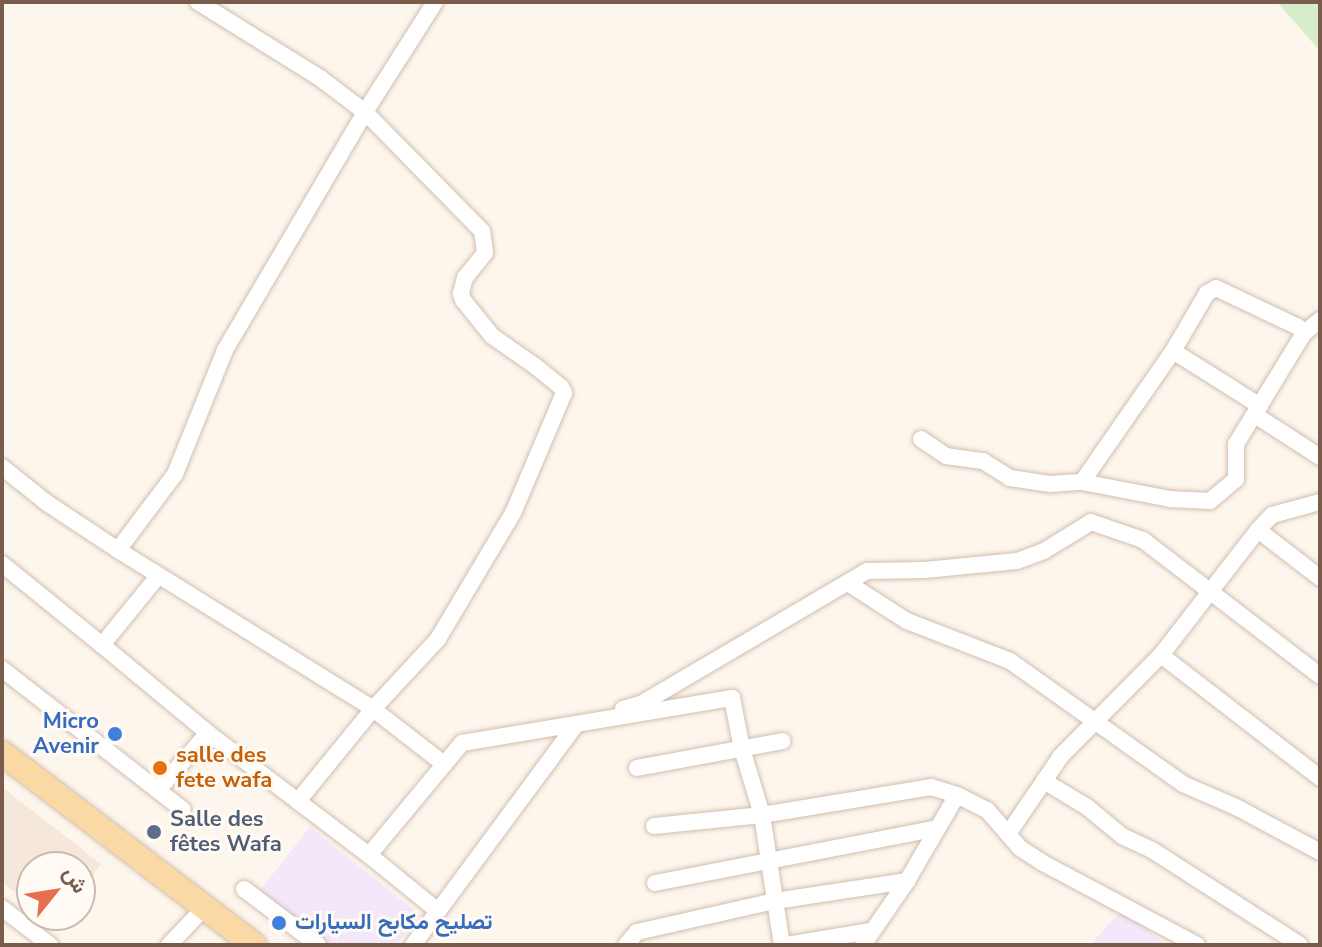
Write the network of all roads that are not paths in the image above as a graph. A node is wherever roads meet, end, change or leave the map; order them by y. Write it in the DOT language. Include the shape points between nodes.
graph roads {
  1 [pos="198,2"];
  2 [pos="435,2"];
  3 [pos="365,112"];
  4 [pos="1320,320"];
  5 [pos="1304,333"];
  6 [pos="1173,351"];
  7 [pos="1258,411"];
  8 [pos="921,439"];
  9 [pos="1320,457"];
  10 [pos="2,467"];
  11 [pos="1082,482"];
  12 [pos="1320,502"];
  13 [pos="1258,530"];
  14 [pos="118,550"];
  15 [pos="2,564"];
  16 [pos="158,576"];
  17 [pos="1320,578"];
  18 [pos="848,583"];
  19 [pos="1210,591"];
  20 [pos="102,645"];
  21 [pos="1161,655"];
  22 [pos="2,669"];
  23 [pos="1320,676"];
  24 [pos="373,709"];
  25 [pos="583,724"];
  26 [pos="1095,724"];
  27 [pos="208,733"];
  28 [pos="783,741"];
  29 [pos="742,749"];
  30 [pos="2,753"];
  31 [pos="444,764"];
  32 [pos="2,767"];
  33 [pos="637,768"];
  34 [pos="1320,778"];
  35 [pos="1044,781"];
  36 [pos="158,790"];
  37 [pos="957,795"];
  38 [pos="298,801"];
  39 [pos="183,810"];
  40 [pos="762,815"];
  41 [pos="654,826"];
  42 [pos="938,828"];
  43 [pos="1008,834"];
  44 [pos="1320,852"];
  45 [pos="369,855"];
  46 [pos="769,859"];
  47 [pos="907,881"];
  48 [pos="655,883"];
  49 [pos="244,889"];
  50 [pos="775,901"];
  51 [pos="2,908"];
  52 [pos="438,911"];
  53 [pos="199,912"];
  54 [pos="867,938"];
  55 [pos="50,945"];
  56 [pos="169,945"];
  57 [pos="235,945"];
  58 [pos="254,945"];
  59 [pos="318,945"];
  60 [pos="413,945"];
  61 [pos="626,945"];
  62 [pos="784,945"];
  63 [pos="1197,945"];
  64 [pos="1300,945"];
  1 -- 3 [label="street"];
  2 -- 3 [label="street"];
  3 -- 14 [label="street" via="225,350 175,474"];
  3 -- 24 [label="street" via="482,231 485,253 465,278 463,300 492,336 564,393 513,513 446,627"];
  4 -- 5 [label="street"];
  5 -- 6 [label="street" via="1216,288 1207,293"];
  5 -- 7 [label="street"];
  6 -- 7 [label="street"];
  6 -- 11 [label="street"];
  7 -- 9 [label="street"];
  7 -- 11 [label="street" via="1236,444 1236,479 1210,501"];
  8 -- 11 [label="street" via="946,456 983,461 1010,478"];
  10 -- 14 [label="street"];
  12 -- 13 [label="street" via="1272,515"];
  13 -- 17 [label="street"];
  13 -- 19 [label="street"];
  14 -- 16 [label="street"];
  15 -- 20 [label="street"];
  16 -- 20 [label="street"];
  16 -- 24 [label="street"];
  18 -- 19 [label="street" via="867,571 1017,561 1091,522 1143,540"];
  18 -- 25 [label="street" via="641,704"];
  18 -- 26 [label="street" via="907,621 1010,661"];
  19 -- 21 [label="street"];
  19 -- 23 [label="street"];
  20 -- 27 [label="street"];
  21 -- 26 [label="street"];
  21 -- 34 [label="street"];
  22 -- 36 [label="street"];
  24 -- 31 [label="street"];
  24 -- 38 [label="street"];
  25 -- 29 [label="street" via="732,698"];
  25 -- 31 [label="street" via="462,743"];
  25 -- 52 [label="street"];
  26 -- 35 [label="street" via="1061,756"];
  26 -- 44 [label="street" via="1183,784"];
  27 -- 36 [label="street"];
  27 -- 38 [label="street"];
  28 -- 29 [label="street"];
  29 -- 33 [label="street"];
  29 -- 40 [label="street"];
  30 -- 53 [label="main road"];
  31 -- 45 [label="street"];
  32 -- 53 [label="main road"];
  35 -- 43 [label="street"];
  35 -- 64 [label="street" via="1122,836"];
  36 -- 39 [label="street"];
  37 -- 40 [label="street" via="931,787"];
  37 -- 42 [label="street"];
  37 -- 43 [label="street" via="987,810"];
  38 -- 45 [label="street"];
  40 -- 41 [label="street"];
  40 -- 46 [label="street"];
  42 -- 46 [label="street"];
  42 -- 47 [label="street"];
  43 -- 63 [label="street" via="1043,863"];
  45 -- 52 [label="street"];
  46 -- 48 [label="street"];
  46 -- 50 [label="street"];
  47 -- 50 [label="street"];
  47 -- 54 [label="street"];
  49 -- 59 [label="street"];
  50 -- 61 [label="street" via="637,932"];
  50 -- 62 [label="street"];
  51 -- 55 [label="street"];
  52 -- 60 [label="street"];
  53 -- 56 [label="street"];
  53 -- 57 [label="main road"];
  53 -- 58 [label="main road"];
  54 -- 62 [label="street"];
}
